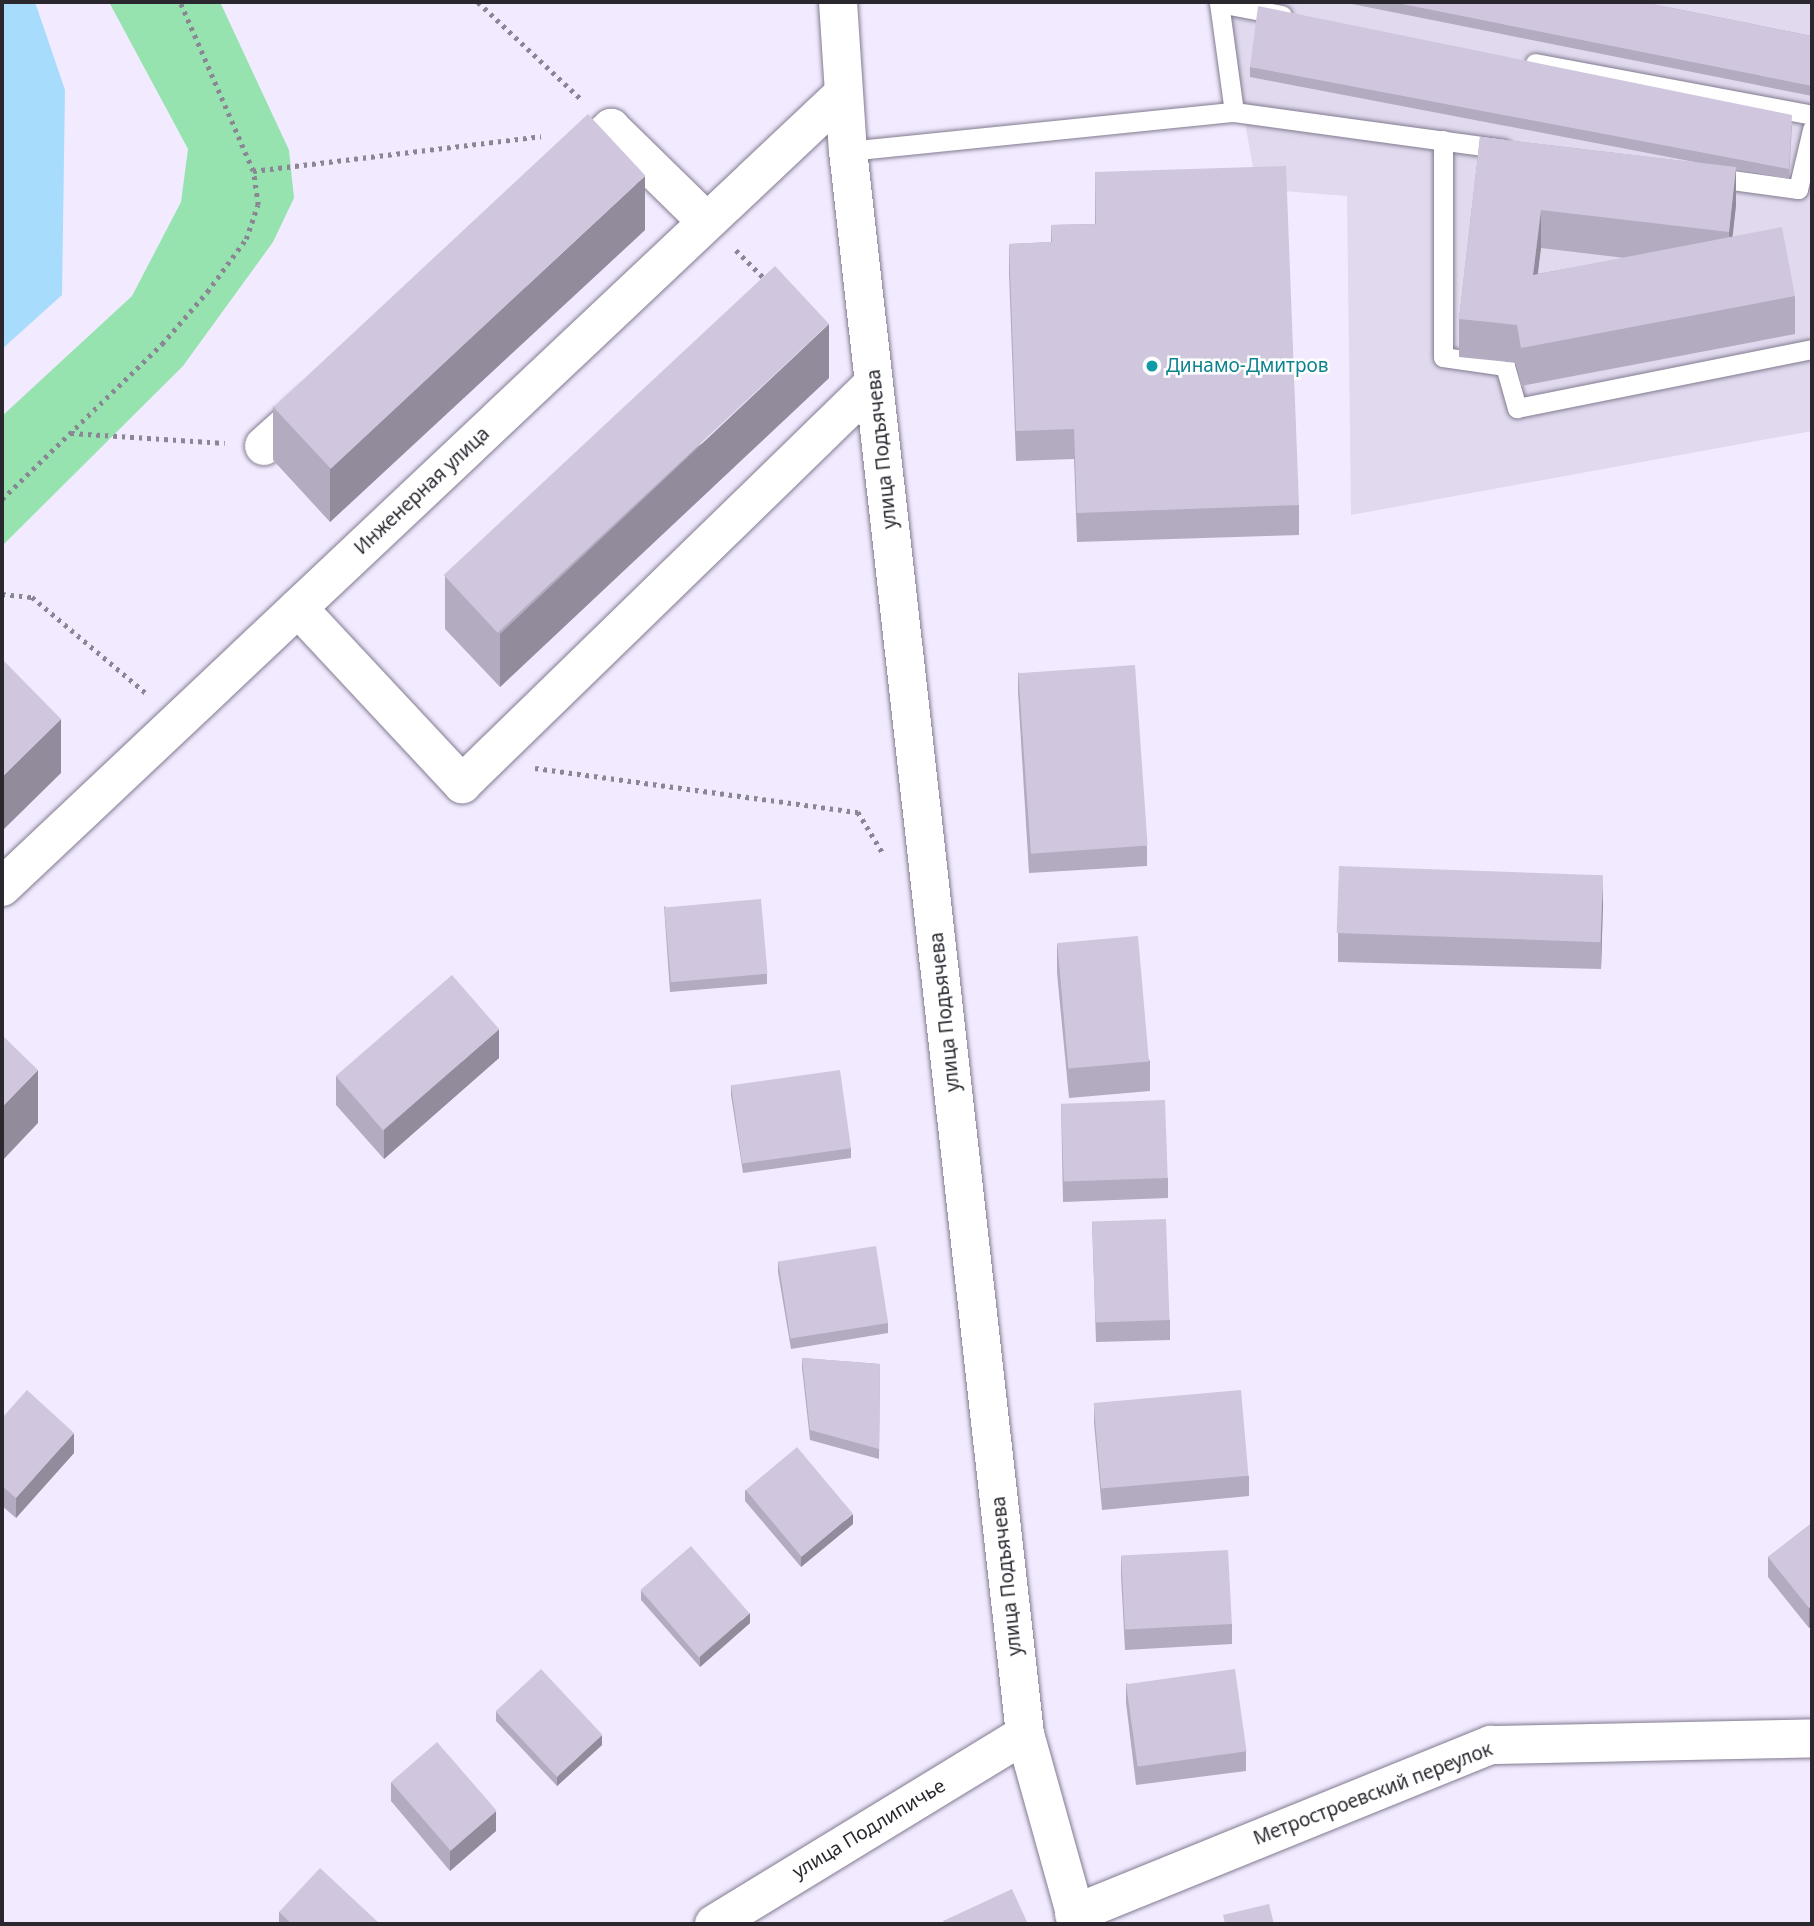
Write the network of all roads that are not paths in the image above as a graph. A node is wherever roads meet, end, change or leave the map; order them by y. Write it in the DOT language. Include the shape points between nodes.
graph roads {
  1 [pos="838,2"];
  2 [pos="1219,3"];
  3 [pos="1300,19"];
  4 [pos="1516,60"];
  5 [pos="842,94"];
  6 [pos="1234,112"];
  7 [pos="1812,116"];
  8 [pos="1812,130"];
  9 [pos="1443,140"];
  10 [pos="848,151"];
  11 [pos="1525,152"];
  12 [pos="1689,174"];
  13 [pos="540,193"];
  14 [pos="707,222"];
  15 [pos="1812,349"];
  16 [pos="336,381"];
  17 [pos="874,383"];
  18 [pos="264,446"];
  19 [pos="298,608"];
  20 [pos="2,887"];
  21 [pos="1025,1734"];
  22 [pos="1812,1738"];
  23 [pos="1076,1919"];
  24 [pos="714,1924"];
  1 -- 5 [label="street, улица Подъячева"];
  2 -- 3 [label="lane"];
  2 -- 6 [label="lane"];
  4 -- 7 [label="lane"];
  5 -- 10 [label="street, улица Подъячева"];
  5 -- 14 [label="street, Инженерная улица"];
  6 -- 9 [label="lane"];
  6 -- 10 [label="lane"];
  8 -- 12 [label="lane" via="1798,189"];
  9 -- 11 [label="lane"];
  9 -- 15 [label="lane" via="1443,357 1505,366 1517,408"];
  10 -- 17 [label="street, улица Подъячева"];
  13 -- 14 [label="street" via="611,128"];
  14 -- 19 [label="street, Инженерная улица"];
  16 -- 18 [label="street"];
  17 -- 19 [label="street" via="462,783"];
  17 -- 21 [label="street, улица Подъячева"];
  19 -- 20 [label="street, Инженерная улица"];
  21 -- 23 [label="street, улица Подъячева"];
  21 -- 24 [label="street, улица Подлипичье"];
  22 -- 23 [label="street, Метростроевский переулок" via="1491,1745"];
}
